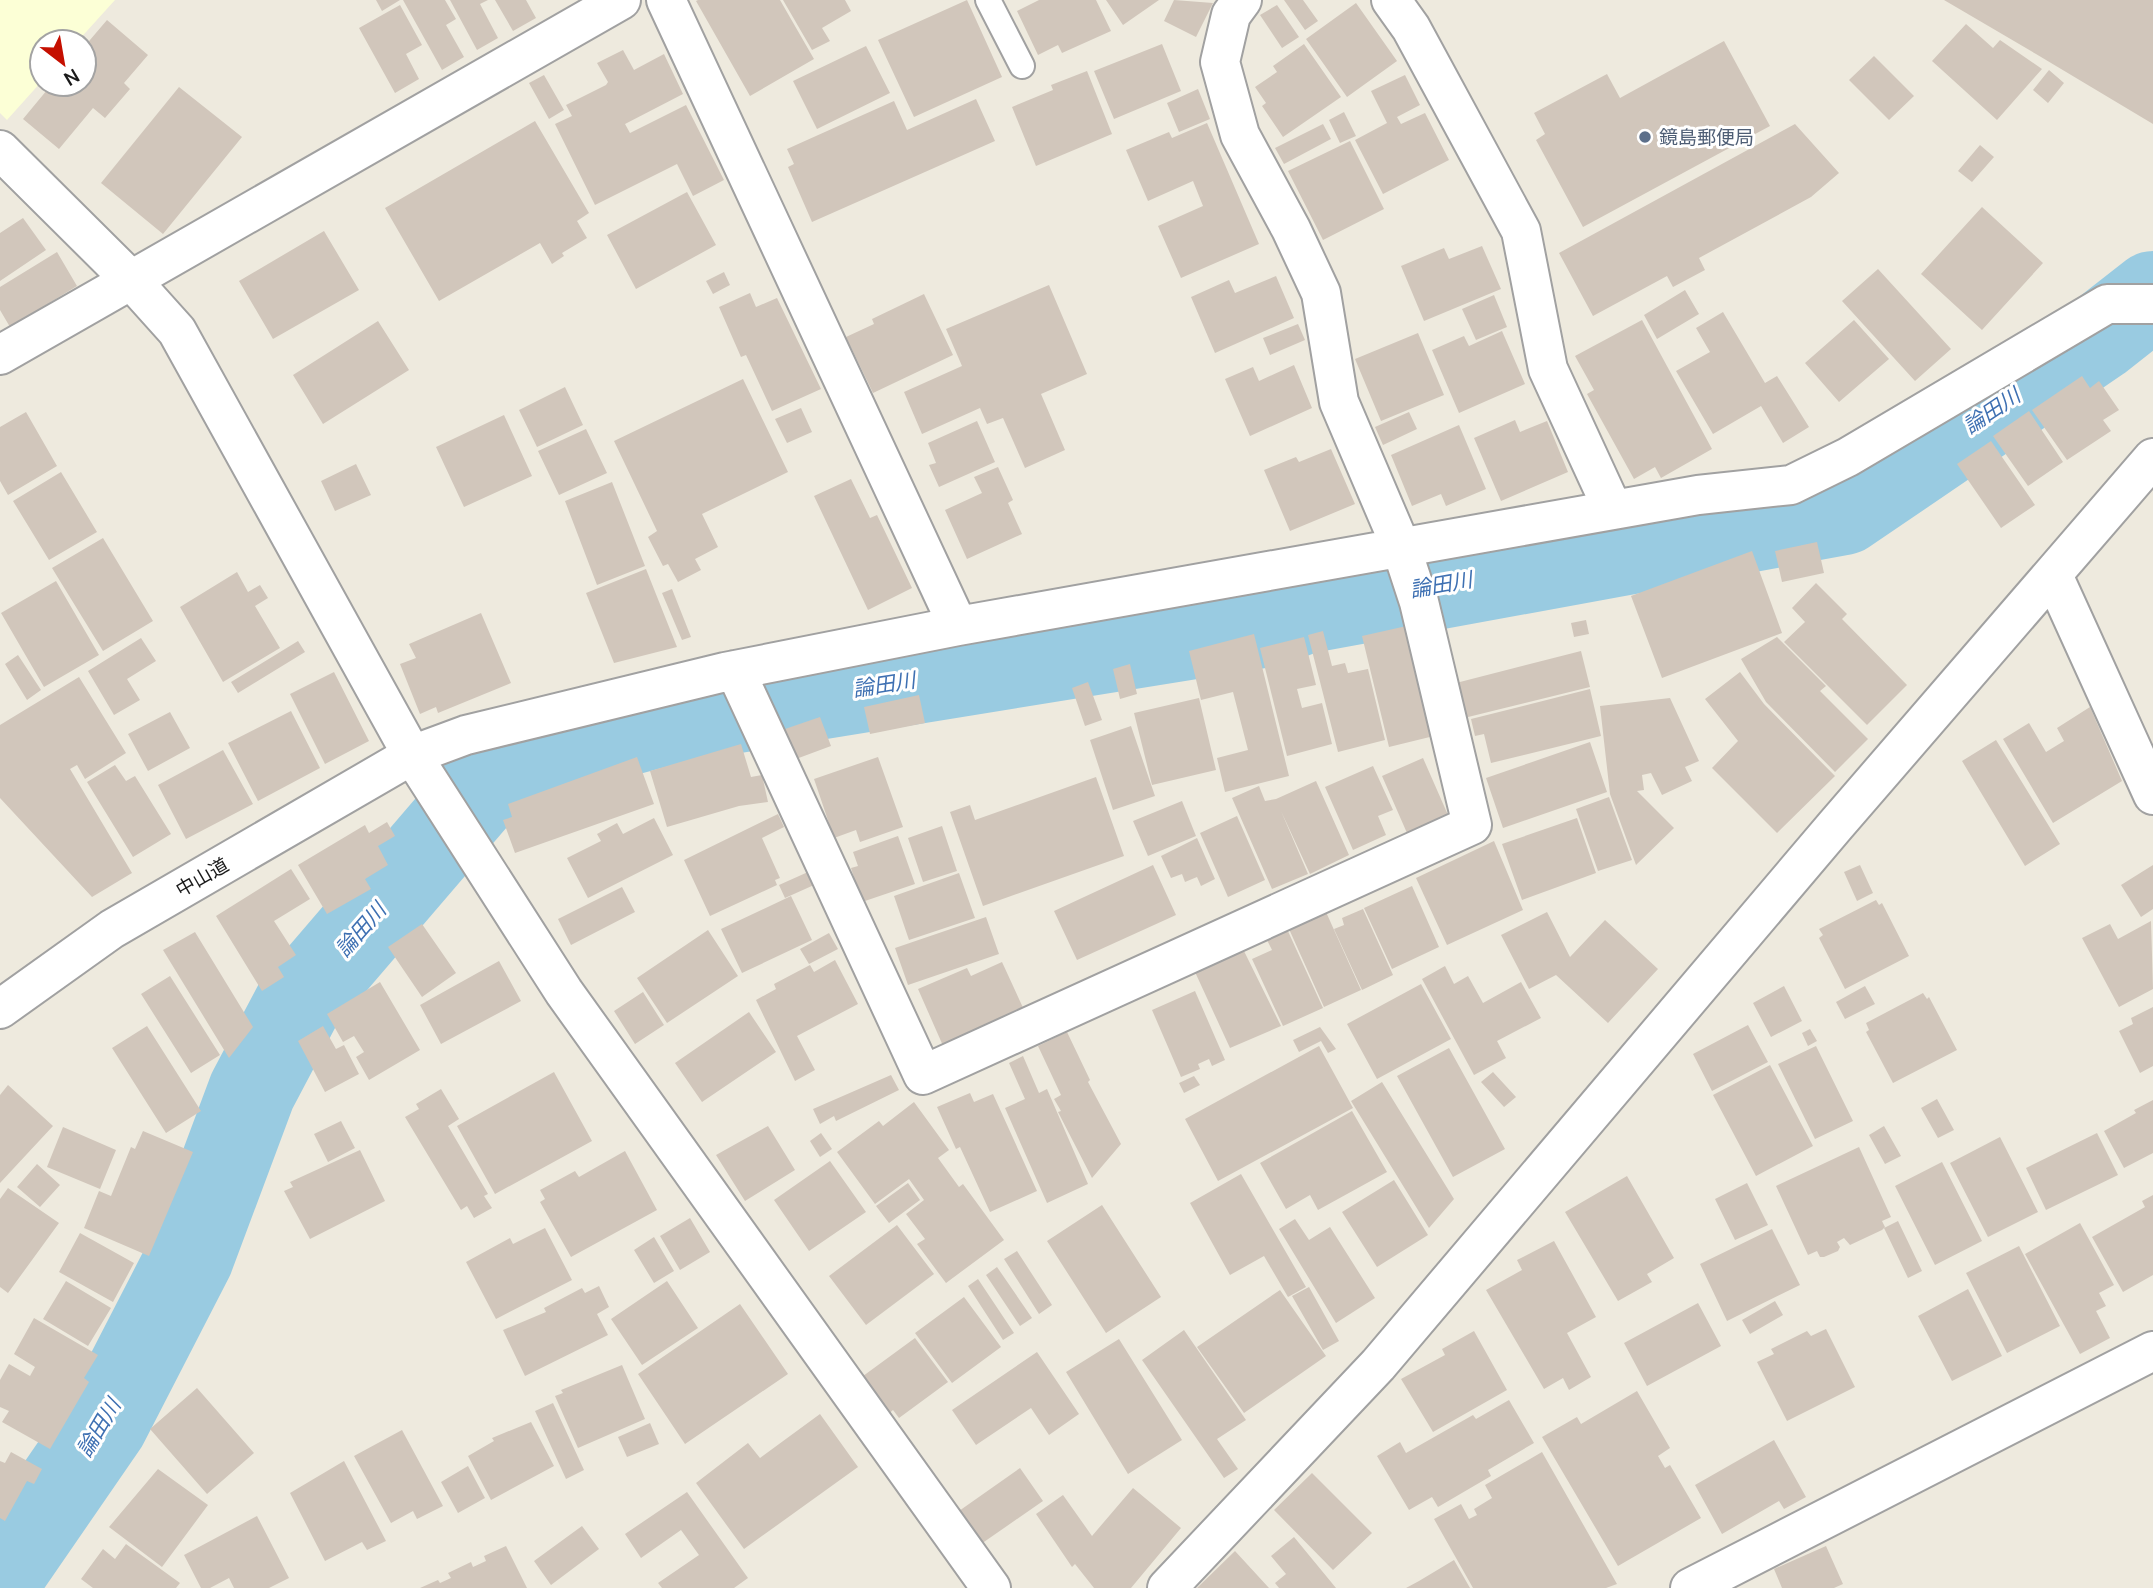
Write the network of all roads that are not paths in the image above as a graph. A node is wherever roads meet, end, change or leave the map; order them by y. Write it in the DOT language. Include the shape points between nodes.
graph roads {
  1 [pos="621,0"];
  2 [pos="666,0"];
  3 [pos="988,0"];
  4 [pos="1242,0"];
  5 [pos="1391,0"];
  6 [pos="1022,66"];
  7 [pos="0,150"];
  8 [pos="133,282"];
  9 [pos="2153,304"];
  10 [pos="0,355"];
  11 [pos="2153,458"];
  12 [pos="1613,510"];
  13 [pos="1410,572"];
  14 [pos="2053,575"];
  15 [pos="958,626"];
  16 [pos="747,696"];
  17 [pos="411,755"];
  18 [pos="2153,794"];
  19 [pos="0,1009"];
  20 [pos="2153,1351"];
  21 [pos="991,1588"];
  22 [pos="1167,1588"];
  23 [pos="1690,1588"];
  1 -- 8 [label="street"];
  2 -- 15 [label="street"];
  3 -- 6 [label="lane"];
  4 -- 13 [label="street" via="1231,15 1220,62 1240,135 1321,293 1339,402"];
  5 -- 12 [label="street" via="1411,28 1521,231 1548,369"];
  7 -- 8 [label="street"];
  8 -- 10 [label="street"];
  8 -- 17 [label="street" via="177,331"];
  9 -- 12 [label="street, 中山道" via="2107,304 1848,457 1791,485"];
  11 -- 14 [label="street"];
  12 -- 13 [label="street, 中山道"];
  13 -- 15 [label="street, 中山道"];
  13 -- 16 [label="street" via="1472,825 923,1075"];
  14 -- 18 [label="street"];
  14 -- 22 [label="street" via="1378,1365"];
  15 -- 16 [label="street, 中山道"];
  16 -- 17 [label="street, 中山道" via="466,735"];
  17 -- 19 [label="street, 中山道" via="112,929"];
  17 -- 21 [label="street" via="564,992"];
  20 -- 23 [label="street"];
}
